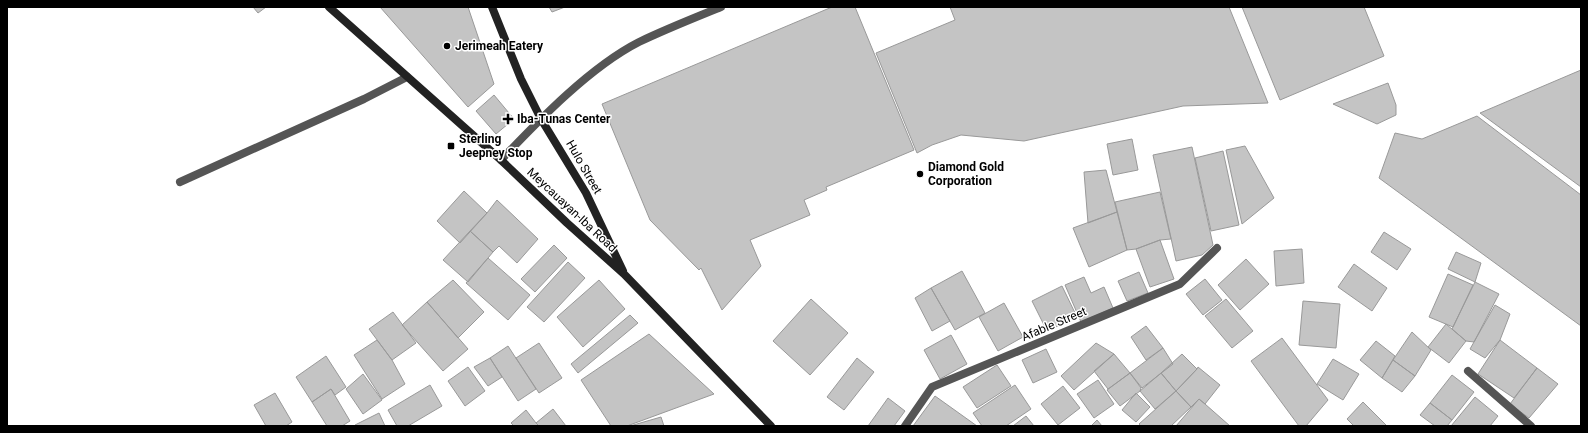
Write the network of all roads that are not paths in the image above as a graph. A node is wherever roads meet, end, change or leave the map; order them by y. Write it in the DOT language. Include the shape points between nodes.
graph roads {
  1 [pos="329,7"];
  2 [pos="492,7"];
  3 [pos="721,7"];
  4 [pos="408,77"];
  5 [pos="542,119"];
  6 [pos="501,160"];
  7 [pos="180,182"];
  8 [pos="1217,248"];
  9 [pos="624,274"];
  10 [pos="1468,371"];
  11 [pos="771,426"];
  12 [pos="905,426"];
  13 [pos="1531,426"];
  1 -- 4 [label="main road, Meycauayan-Iba Road"];
  2 -- 5 [label="main road, Hulo Street" via="521,79"];
  3 -- 5 [label="street" via="639,42 609,60 583,80"];
  4 -- 6 [label="main road, Meycauayan-Iba Road"];
  4 -- 7 [label="street"];
  5 -- 6 [label="street"];
  5 -- 9 [label="main road, Hulo Street" via="586,193"];
  6 -- 9 [label="main road, Meycauayan-Iba Road"];
  8 -- 12 [label="street, Afable Street" via="1180,284 932,387"];
  9 -- 11 [label="main road, Meycauayan-Iba Road"];
  10 -- 13 [label="street"];
}
